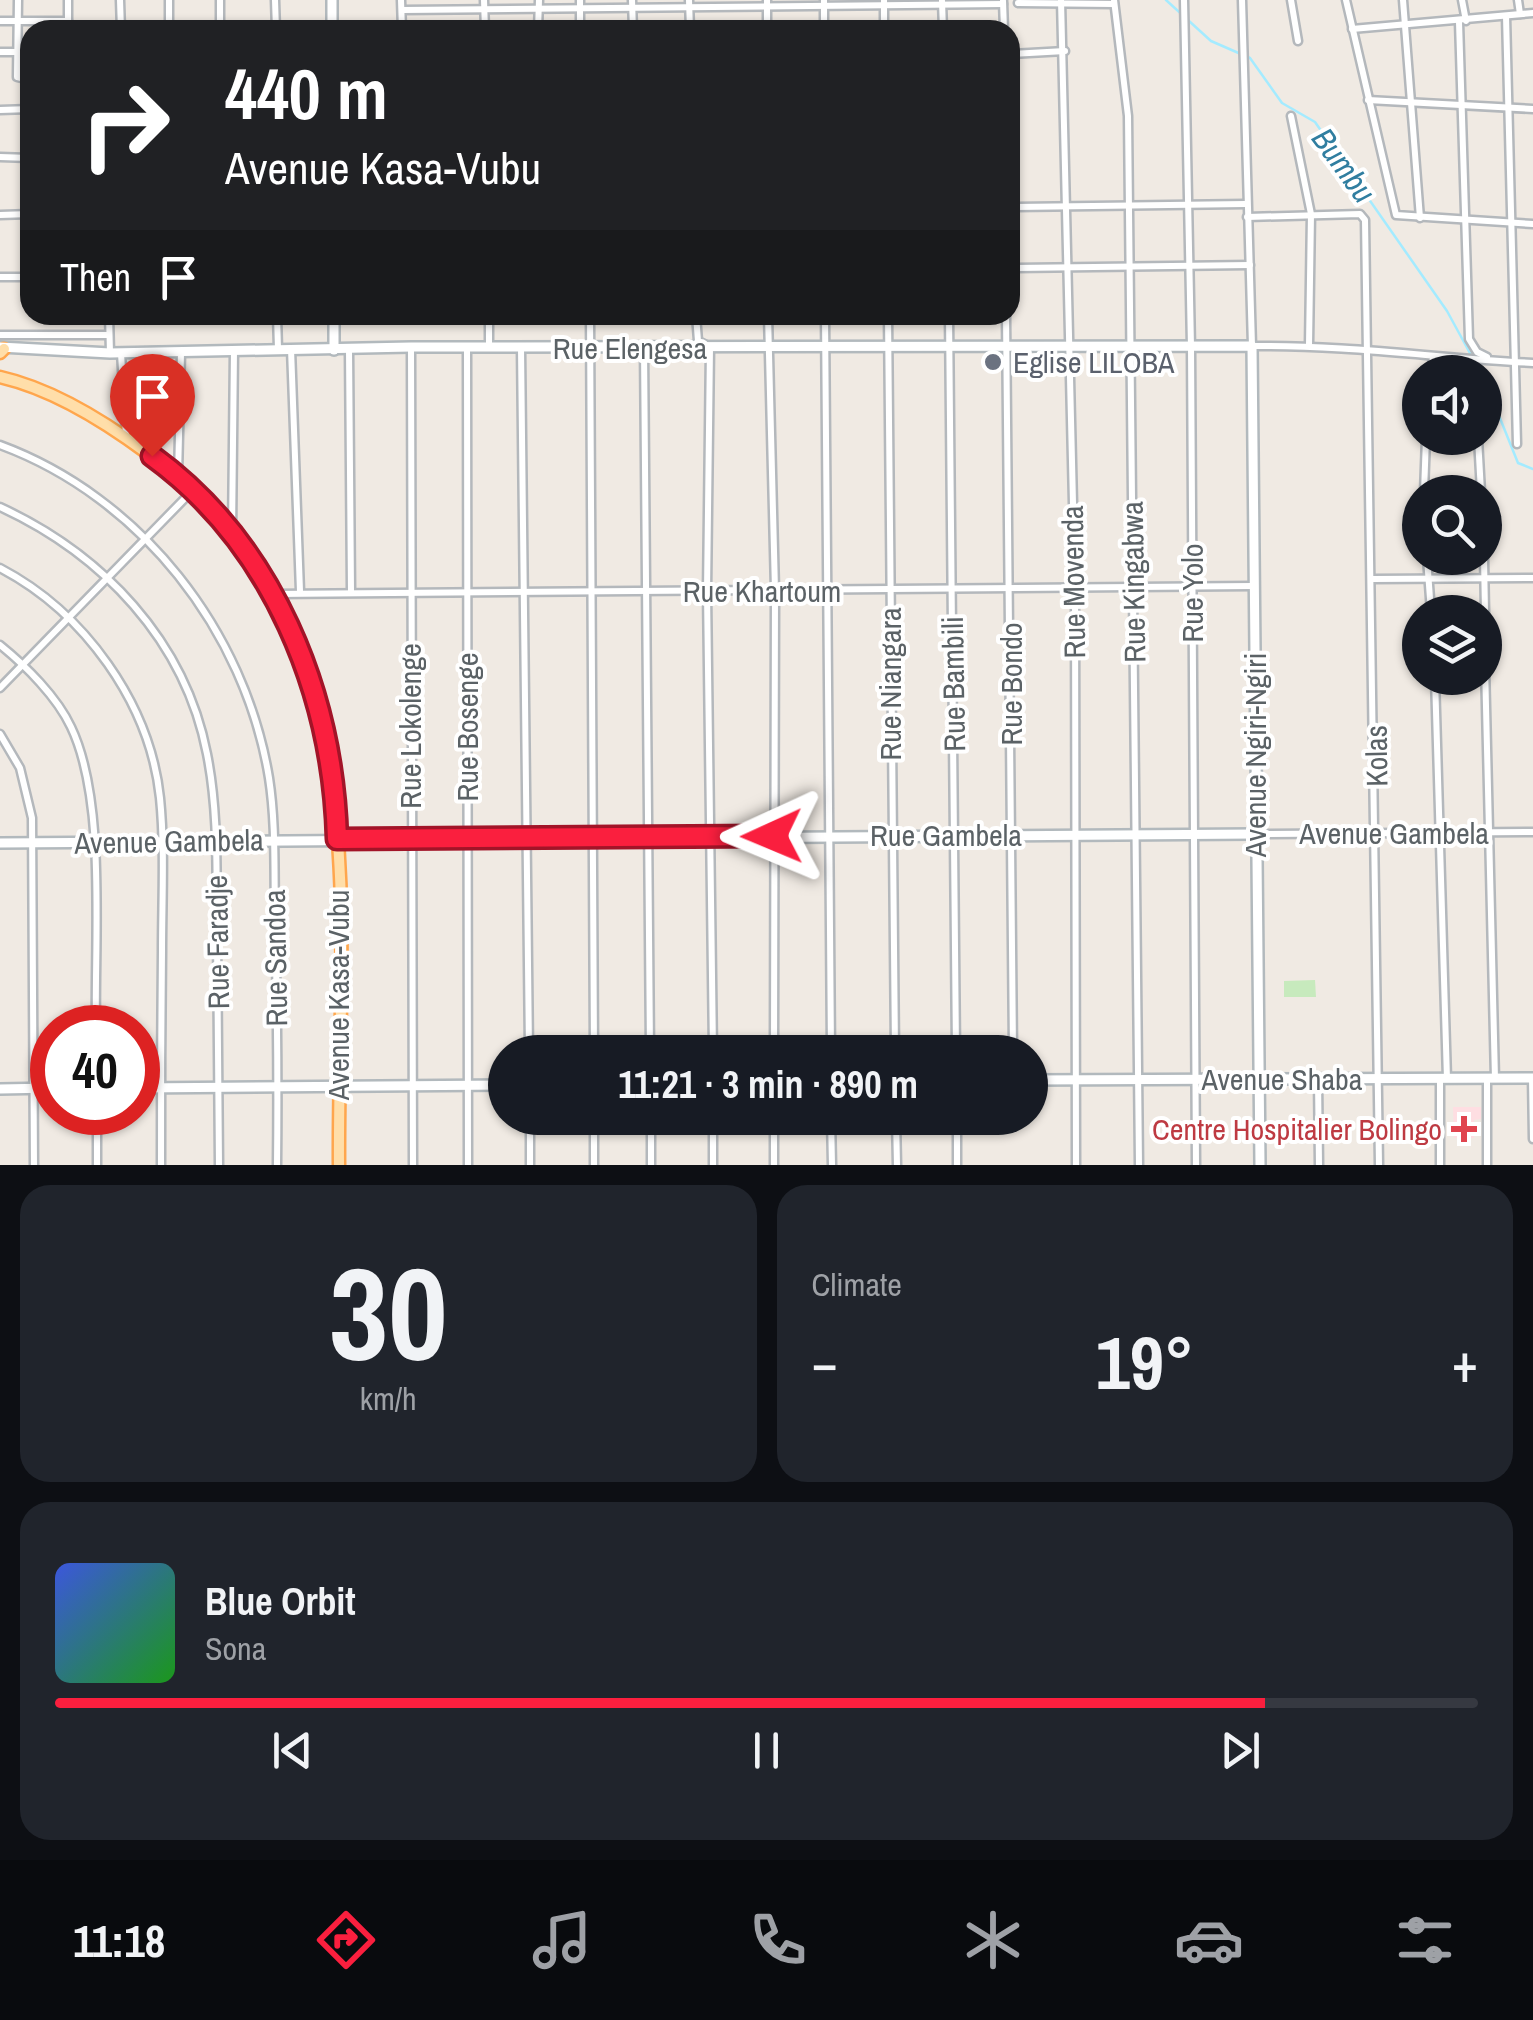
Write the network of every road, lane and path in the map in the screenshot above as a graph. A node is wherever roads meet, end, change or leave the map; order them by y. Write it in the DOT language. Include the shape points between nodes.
graph roads {
  1 [pos="18,0"];
  2 [pos="68,0"];
  3 [pos="401,0"];
  4 [pos="580,0"];
  5 [pos="1184,0"];
  6 [pos="1242,0"];
  7 [pos="1291,0"];
  8 [pos="1346,0"];
  9 [pos="1403,0"];
  10 [pos="1462,0"];
  11 [pos="1518,0"];
  12 [pos="942,2"];
  13 [pos="1004,2"];
  14 [pos="1061,2"];
  15 [pos="1114,2"];
  16 [pos="824,3"];
  17 [pos="884,3"];
  18 [pos="1018,3"];
  19 [pos="484,4"];
  20 [pos="539,4"];
  21 [pos="632,4"];
  22 [pos="690,4"];
  23 [pos="724,4"];
  24 [pos="767,4"];
  25 [pos="402,10"];
  26 [pos="580,10"];
  27 [pos="1533,13"];
  28 [pos="1520,14"];
  29 [pos="1506,16"];
  30 [pos="68,20"];
  31 [pos="402,20"];
  32 [pos="580,20"];
  33 [pos="0,21"];
  34 [pos="18,21"];
  35 [pos="1463,22"];
  36 [pos="1408,25"];
  37 [pos="1352,29"];
  38 [pos="1298,40"];
  39 [pos="1065,51"];
  40 [pos="0,52"];
  41 [pos="17,52"];
  42 [pos="1020,53"];
  43 [pos="20,61"];
  44 [pos="1368,100"];
  45 [pos="1413,101"];
  46 [pos="1460,105"];
  47 [pos="1533,109"];
  48 [pos="1508,110"];
  49 [pos="1291,116"];
  50 [pos="1188,204"];
  51 [pos="1246,204"];
  52 [pos="1067,205"];
  53 [pos="1130,205"];
  54 [pos="1020,207"];
  55 [pos="1312,214"];
  56 [pos="1247,217"];
  57 [pos="1420,218"];
  58 [pos="1464,221"];
  59 [pos="1512,224"];
  60 [pos="1533,224"];
  61 [pos="1186,265"];
  62 [pos="1065,266"];
  63 [pos="1130,266"];
  64 [pos="1250,266"];
  65 [pos="1020,268"];
  66 [pos="110,325"];
  67 [pos="277,325"];
  68 [pos="334,325"];
  69 [pos="489,325"];
  70 [pos="590,325"];
  71 [pos="697,325"];
  72 [pos="768,325"];
  73 [pos="825,325"];
  74 [pos="888,325"];
  75 [pos="949,325"];
  76 [pos="1006,325"];
  77 [pos="0,335"];
  78 [pos="110,335"];
  79 [pos="950,345"];
  80 [pos="1006,345"];
  81 [pos="1068,345"];
  82 [pos="1130,345"];
  83 [pos="1308,345"];
  84 [pos="826,346"];
  85 [pos="888,346"];
  86 [pos="1252,346"];
  87 [pos="710,347"];
  88 [pos="768,347"];
  89 [pos="1192,347"];
  90 [pos="411,348"];
  91 [pos="467,348"];
  92 [pos="489,348"];
  93 [pos="521,348"];
  94 [pos="590,348"];
  95 [pos="644,348"];
  96 [pos="1366,348"];
  97 [pos="278,349"];
  98 [pos="291,349"];
  99 [pos="3,350"];
  100 [pos="234,350"];
  101 [pos="334,350"];
  102 [pos="349,350"];
  103 [pos="116,353"];
  104 [pos="181,353"];
  105 [pos="1417,355"];
  106 [pos="1484,355"];
  107 [pos="1502,361"];
  108 [pos="1516,362"];
  109 [pos="1533,363"];
  110 [pos="0,374"];
  111 [pos="126,437"];
  112 [pos="1518,444"];
  113 [pos="0,446"];
  114 [pos="178,476"];
  115 [pos="194,490"];
  116 [pos="0,507"];
  117 [pos="232,534"];
  118 [pos="146,538"];
  119 [pos="0,568"];
  120 [pos="1484,577"];
  121 [pos="109,578"];
  122 [pos="1428,578"];
  123 [pos="1533,578"];
  124 [pos="1374,579"];
  125 [pos="1134,586"];
  126 [pos="1253,586"];
  127 [pos="1010,587"];
  128 [pos="1075,587"];
  129 [pos="1192,587"];
  130 [pos="952,589"];
  131 [pos="411,590"];
  132 [pos="775,590"];
  133 [pos="830,590"];
  134 [pos="889,590"];
  135 [pos="300,591"];
  136 [pos="351,591"];
  137 [pos="468,591"];
  138 [pos="526,592"];
  139 [pos="591,592"];
  140 [pos="647,592"];
  141 [pos="707,592"];
  142 [pos="272,594"];
  143 [pos="1430,595"];
  144 [pos="1484,595"];
  145 [pos="69,619"];
  146 [pos="0,645"];
  147 [pos="22,665"];
  148 [pos="0,688"];
  149 [pos="1436,695"];
  150 [pos="1486,695"];
  151 [pos="0,734"];
  152 [pos="1442,832"];
  153 [pos="1533,832"];
  154 [pos="1377,833"];
  155 [pos="1488,833"];
  156 [pos="891,834"];
  157 [pos="1072,834"];
  158 [pos="1135,834"];
  159 [pos="1193,834"];
  160 [pos="1255,834"];
  161 [pos="830,835"];
  162 [pos="954,835"];
  163 [pos="1012,835"];
  164 [pos="467,836"];
  165 [pos="592,836"];
  166 [pos="772,836"];
  167 [pos="526,837"];
  168 [pos="648,837"];
  169 [pos="709,837"];
  170 [pos="409,838"];
  171 [pos="337,839"];
  172 [pos="273,840"];
  173 [pos="33,842"];
  174 [pos="92,842"];
  175 [pos="162,842"];
  176 [pos="216,842"];
  177 [pos="0,843"];
  178 [pos="34,1005"];
  179 [pos="96,1005"];
  180 [pos="529,1035"];
  181 [pos="594,1035"];
  182 [pos="650,1035"];
  183 [pos="712,1035"];
  184 [pos="774,1035"];
  185 [pos="831,1035"];
  186 [pos="895,1035"];
  187 [pos="956,1035"];
  188 [pos="1013,1035"];
  189 [pos="1532,1078"];
  190 [pos="1194,1079"];
  191 [pos="1259,1079"];
  192 [pos="1318,1079"];
  193 [pos="1377,1079"];
  194 [pos="1444,1079"];
  195 [pos="1491,1079"];
  196 [pos="1048,1080"];
  197 [pos="1076,1080"];
  198 [pos="1137,1080"];
  199 [pos="488,1084"];
  200 [pos="467,1085"];
  201 [pos="412,1086"];
  202 [pos="338,1087"];
  203 [pos="30,1088"];
  204 [pos="160,1088"];
  205 [pos="219,1088"];
  206 [pos="278,1088"];
  207 [pos="0,1089"];
  208 [pos="34,1135"];
  209 [pos="97,1135"];
  210 [pos="530,1135"];
  211 [pos="594,1135"];
  212 [pos="650,1135"];
  213 [pos="713,1135"];
  214 [pos="774,1135"];
  215 [pos="831,1135"];
  216 [pos="896,1135"];
  217 [pos="957,1135"];
  218 [pos="1533,1140"];
  219 [pos="34,1165"];
  220 [pos="97,1165"];
  221 [pos="161,1165"];
  222 [pos="219,1165"];
  223 [pos="277,1165"];
  224 [pos="339,1165"];
  225 [pos="413,1165"];
  226 [pos="468,1165"];
  227 [pos="530,1165"];
  228 [pos="594,1165"];
  229 [pos="651,1165"];
  230 [pos="713,1165"];
  231 [pos="774,1165"];
  232 [pos="832,1165"];
  233 [pos="896,1165"];
  234 [pos="957,1165"];
  235 [pos="1076,1165"];
  236 [pos="1138,1165"];
  237 [pos="1196,1165"];
  238 [pos="1260,1165"];
  239 [pos="1319,1165"];
  240 [pos="1379,1165"];
  241 [pos="1440,1165"];
  242 [pos="1487,1165"];
  1 -- 34 [label="street"];
  2 -- 30 [label="street"];
  3 -- 25 [label="street"];
  4 -- 26 [label="street"];
  5 -- 50 [label="street, Rue Yolo"];
  6 -- 51 [label="street"];
  7 -- 38 [label="street"];
  8 -- 37 [label="street"];
  9 -- 36 [label="street"];
  10 -- 35 [label="street"];
  11 -- 28 [label="street"];
  12 -- 13 [label="street"];
  12 -- 17 [label="street"];
  14 -- 15 [label="street"];
  14 -- 18 [label="street"];
  14 -- 39 [label="street, Rue Movenda"];
  15 -- 53 [label="street, Rue Kingabwa" via="1127,92"];
  16 -- 17 [label="street"];
  16 -- 24 [label="street"];
  19 -- 20 [label="street"];
  19 -- 25 [label="street"];
  20 -- 26 [label="street"];
  21 -- 22 [label="street"];
  21 -- 26 [label="street"];
  22 -- 23 [label="street"];
  23 -- 24 [label="street"];
  25 -- 31 [label="street"];
  26 -- 32 [label="street"];
  27 -- 28 [label="street"];
  28 -- 29 [label="street"];
  29 -- 35 [label="street"];
  29 -- 48 [label="street"];
  33 -- 34 [label="street"];
  34 -- 41 [label="street"];
  35 -- 36 [label="street"];
  35 -- 46 [label="street"];
  36 -- 37 [label="street"];
  36 -- 45 [label="street"];
  37 -- 44 [label="street"];
  39 -- 42 [label="street"];
  39 -- 52 [label="street, Rue Movenda"];
  40 -- 41 [label="street"];
  41 -- 43 [label="street"];
  44 -- 45 [label="street"];
  44 -- 57 [label="street" via="1395,213"];
  45 -- 46 [label="street"];
  45 -- 57 [label="street"];
  46 -- 48 [label="street"];
  46 -- 58 [label="street"];
  47 -- 48 [label="street"];
  48 -- 59 [label="street"];
  49 -- 55 [label="street"];
  50 -- 51 [label="street"];
  50 -- 53 [label="street"];
  50 -- 61 [label="street, Rue Yolo"];
  51 -- 56 [label="street"];
  52 -- 53 [label="street"];
  52 -- 54 [label="street"];
  52 -- 62 [label="street, Rue Movenda"];
  53 -- 63 [label="street, Rue Kingabwa"];
  55 -- 56 [label="street"];
  55 -- 83 [label="street"];
  55 -- 96 [label="street, Kolas" via="1365,217"];
  56 -- 64 [label="street"];
  57 -- 58 [label="street"];
  58 -- 59 [label="street"];
  58 -- 106 [label="street" via="1469,339"];
  59 -- 60 [label="street"];
  59 -- 108 [label="street"];
  61 -- 63 [label="street"];
  61 -- 64 [label="street"];
  61 -- 89 [label="street, Rue Yolo"];
  62 -- 63 [label="street"];
  62 -- 65 [label="street"];
  62 -- 81 [label="street, Rue Movenda"];
  63 -- 82 [label="street, Rue Kingabwa"];
  64 -- 86 [label="street"];
  66 -- 78 [label="street"];
  67 -- 97 [label="street"];
  68 -- 101 [label="street"];
  69 -- 92 [label="street"];
  70 -- 94 [label="street"];
  71 -- 87 [label="street" via="698,341"];
  72 -- 88 [label="street"];
  73 -- 84 [label="street"];
  74 -- 85 [label="street, Rue Niangara"];
  75 -- 79 [label="street, Rue Bambili"];
  76 -- 80 [label="street, Rue Bondo"];
  77 -- 78 [label="street"];
  78 -- 103 [label="street"];
  79 -- 80 [label="street, Rue Elengesa"];
  79 -- 85 [label="street, Rue Elengesa"];
  79 -- 130 [label="street, Rue Bambili"];
  80 -- 81 [label="street, Rue Elengesa"];
  80 -- 127 [label="street, Rue Bondo"];
  81 -- 82 [label="street, Rue Elengesa"];
  81 -- 128 [label="street, Rue Movenda"];
  82 -- 89 [label="street, Rue Elengesa"];
  82 -- 125 [label="street, Rue Kingabwa"];
  83 -- 86 [label="street"];
  83 -- 96 [label="street"];
  84 -- 85 [label="street, Rue Elengesa"];
  84 -- 88 [label="street, Rue Elengesa"];
  84 -- 133 [label="street"];
  85 -- 134 [label="street, Rue Niangara"];
  86 -- 89 [label="street, Rue Elengesa"];
  86 -- 126 [label="street, Avenue Ngiri-Ngiri"];
  87 -- 88 [label="street, Rue Elengesa"];
  87 -- 95 [label="street, Rue Elengesa"];
  87 -- 141 [label="street"];
  88 -- 132 [label="street"];
  89 -- 129 [label="street, Rue Yolo"];
  90 -- 91 [label="street, Rue Elengesa"];
  90 -- 102 [label="street, Rue Elengesa"];
  90 -- 131 [label="street, Rue Lokolenge"];
  91 -- 92 [label="street, Rue Elengesa"];
  91 -- 137 [label="street, Rue Bosenge"];
  92 -- 93 [label="street, Rue Elengesa"];
  93 -- 94 [label="street, Rue Elengesa"];
  93 -- 138 [label="street"];
  94 -- 95 [label="street, Rue Elengesa"];
  94 -- 139 [label="street"];
  95 -- 140 [label="street"];
  96 -- 105 [label="street"];
  96 -- 124 [label="street, Kolas"];
  97 -- 98 [label="street, Rue Elengesa"];
  97 -- 100 [label="street, Rue Elengesa"];
  98 -- 101 [label="street, Rue Elengesa"];
  98 -- 135 [label="street"];
  99 -- 103 [label="street, Rue Elengesa"];
  100 -- 104 [label="street, Rue Elengesa"];
  100 -- 117 [label="street"];
  101 -- 102 [label="street, Rue Elengesa"];
  102 -- 136 [label="street"];
  103 -- 104 [label="street, Rue Elengesa"];
  103 -- 111 [label="street"];
  104 -- 114 [label="street"];
  107 -- 108 [label="street"];
  108 -- 109 [label="street"];
  108 -- 112 [label="street"];
  110 -- 111 [label="main road, Avenue Kasa-Vubu"];
  111 -- 114 [label="main road, Avenue Kasa-Vubu"];
  113 -- 118 [label="street, Rue Sandoa" via="77,486"];
  114 -- 115 [label="main road, Avenue Kasa-Vubu"];
  115 -- 117 [label="main road, Avenue Kasa-Vubu"];
  115 -- 118 [label="street"];
  116 -- 121 [label="street, Rue Faradje" via="48,529"];
  117 -- 142 [label="main road, Avenue Kasa-Vubu"];
  118 -- 121 [label="street"];
  118 -- 172 [label="street, Rue Sandoa" via="200,606 244,687 270,781"];
  119 -- 145 [label="street"];
  120 -- 122 [label="street"];
  120 -- 123 [label="street"];
  120 -- 144 [label="street"];
  121 -- 145 [label="street"];
  121 -- 176 [label="street, Rue Faradje" via="152,630 194,711 206,751"];
  122 -- 124 [label="street"];
  122 -- 143 [label="street"];
  124 -- 154 [label="street, Kolas"];
  125 -- 128 [label="street, Rue Khartoum"];
  125 -- 129 [label="street, Rue Khartoum"];
  125 -- 158 [label="street, Rue Kingabwa"];
  126 -- 129 [label="street, Rue Khartoum"];
  126 -- 160 [label="street, Avenue Ngiri-Ngiri"];
  127 -- 128 [label="street, Rue Khartoum"];
  127 -- 130 [label="street, Rue Khartoum"];
  127 -- 163 [label="street, Rue Bondo"];
  128 -- 157 [label="street, Rue Movenda"];
  129 -- 159 [label="street, Rue Yolo"];
  130 -- 134 [label="street, Rue Khartoum"];
  130 -- 162 [label="street, Rue Bambili"];
  131 -- 136 [label="street, Rue Khartoum"];
  131 -- 137 [label="street, Rue Khartoum"];
  131 -- 170 [label="street, Rue Lokolenge"];
  132 -- 133 [label="street, Rue Khartoum"];
  132 -- 141 [label="street, Rue Khartoum"];
  132 -- 166 [label="street"];
  133 -- 134 [label="street, Rue Khartoum"];
  133 -- 161 [label="street"];
  134 -- 156 [label="street, Rue Niangara"];
  135 -- 136 [label="street, Rue Khartoum"];
  135 -- 142 [label="street, Rue Khartoum"];
  137 -- 138 [label="street, Rue Khartoum"];
  137 -- 164 [label="street, Rue Bosenge"];
  138 -- 139 [label="street, Rue Khartoum"];
  138 -- 167 [label="street"];
  139 -- 140 [label="street, Rue Khartoum"];
  139 -- 165 [label="street"];
  140 -- 141 [label="street, Rue Khartoum"];
  140 -- 168 [label="street"];
  141 -- 169 [label="street"];
  142 -- 171 [label="main road, Avenue Kasa-Vubu" via="310,675 326,732"];
  145 -- 147 [label="street"];
  145 -- 175 [label="street" via="107,664 138,721 158,786"];
  146 -- 147 [label="street"];
  147 -- 148 [label="street"];
  147 -- 174 [label="street" via="70,725 86,778"];
  149 -- 152 [label="street"];
  150 -- 155 [label="street"];
  151 -- 173 [label="street" via="27,791"];
  152 -- 154 [label="street, Avenue Gambela"];
  152 -- 155 [label="street, Avenue Gambela"];
  152 -- 194 [label="street"];
  153 -- 155 [label="street, Avenue Gambela"];
  154 -- 160 [label="street, Avenue Gambela"];
  154 -- 193 [label="street, Kolas"];
  155 -- 195 [label="street"];
  156 -- 161 [label="street, Rue Gambela"];
  156 -- 162 [label="street, Rue Gambela"];
  156 -- 186 [label="street, Rue Niangara"];
  157 -- 158 [label="street, Rue Gambela"];
  157 -- 163 [label="street, Rue Gambela"];
  157 -- 197 [label="street, Rue Movenda"];
  158 -- 159 [label="street, Rue Gambela"];
  158 -- 198 [label="street, Rue Kingabwa"];
  159 -- 160 [label="street, Rue Gambela"];
  159 -- 190 [label="street, Rue Yolo"];
  160 -- 191 [label="street, Avenue Ngiri-Ngiri"];
  161 -- 166 [label="street, Rue Gambela"];
  161 -- 185 [label="street"];
  162 -- 163 [label="street, Rue Gambela"];
  162 -- 187 [label="street, Rue Bambili"];
  163 -- 188 [label="street, Rue Bondo"];
  164 -- 167 [label="street, Rue Gambela"];
  164 -- 170 [label="street, Rue Gambela"];
  164 -- 200 [label="street, Rue Bosenge"];
  165 -- 167 [label="street, Rue Gambela"];
  165 -- 168 [label="street, Rue Gambela"];
  165 -- 181 [label="street"];
  166 -- 169 [label="street, Rue Gambela"];
  166 -- 184 [label="street"];
  167 -- 180 [label="street"];
  168 -- 169 [label="street, Rue Gambela"];
  168 -- 182 [label="street"];
  169 -- 183 [label="street"];
  170 -- 171 [label="street, Rue Gambela"];
  170 -- 201 [label="street, Rue Lokolenge"];
  171 -- 172 [label="street, Avenue Gambela"];
  171 -- 202 [label="main road, Avenue Kasa-Vubu"];
  172 -- 176 [label="street, Avenue Gambela"];
  172 -- 206 [label="street, Rue Sandoa"];
  173 -- 174 [label="street, Avenue Gambela"];
  173 -- 177 [label="street, Avenue Gambela"];
  173 -- 178 [label="street"];
  174 -- 175 [label="street, Avenue Gambela"];
  174 -- 179 [label="street"];
  175 -- 176 [label="street, Avenue Gambela"];
  175 -- 204 [label="street"];
  176 -- 205 [label="street, Rue Faradje"];
  189 -- 195 [label="street, Avenue Shaba"];
  189 -- 218 [label="street"];
  190 -- 191 [label="street, Avenue Shaba"];
  190 -- 198 [label="street, Avenue Shaba"];
  190 -- 237 [label="street, Rue Yolo"];
  191 -- 192 [label="street, Avenue Shaba"];
  191 -- 238 [label="street, Avenue Ngiri-Ngiri"];
  192 -- 193 [label="street, Avenue Shaba"];
  192 -- 239 [label="street"];
  193 -- 194 [label="street, Avenue Shaba"];
  193 -- 240 [label="street, Kolas"];
  194 -- 195 [label="street, Avenue Shaba"];
  194 -- 241 [label="street"];
  195 -- 242 [label="street"];
  196 -- 197 [label="street, Avenue Shaba"];
  197 -- 198 [label="street, Avenue Shaba"];
  197 -- 235 [label="street, Rue Movenda"];
  198 -- 236 [label="street, Rue Kingabwa"];
  199 -- 200 [label="street"];
  200 -- 201 [label="street"];
  200 -- 226 [label="street, Rue Bosenge"];
  201 -- 202 [label="street"];
  201 -- 225 [label="street, Rue Lokolenge"];
  202 -- 206 [label="street"];
  202 -- 224 [label="main road, Avenue Kasa-Vubu"];
  203 -- 207 [label="street"];
  204 -- 205 [label="street"];
  204 -- 221 [label="street"];
  205 -- 206 [label="street"];
  205 -- 222 [label="street, Rue Faradje"];
  206 -- 223 [label="street, Rue Sandoa"];
  208 -- 219 [label="street"];
  209 -- 220 [label="street"];
  210 -- 227 [label="street"];
  211 -- 228 [label="street"];
  212 -- 229 [label="street"];
  213 -- 230 [label="street"];
  214 -- 231 [label="street"];
  215 -- 232 [label="street"];
  216 -- 233 [label="street"];
  217 -- 234 [label="street"];
}
